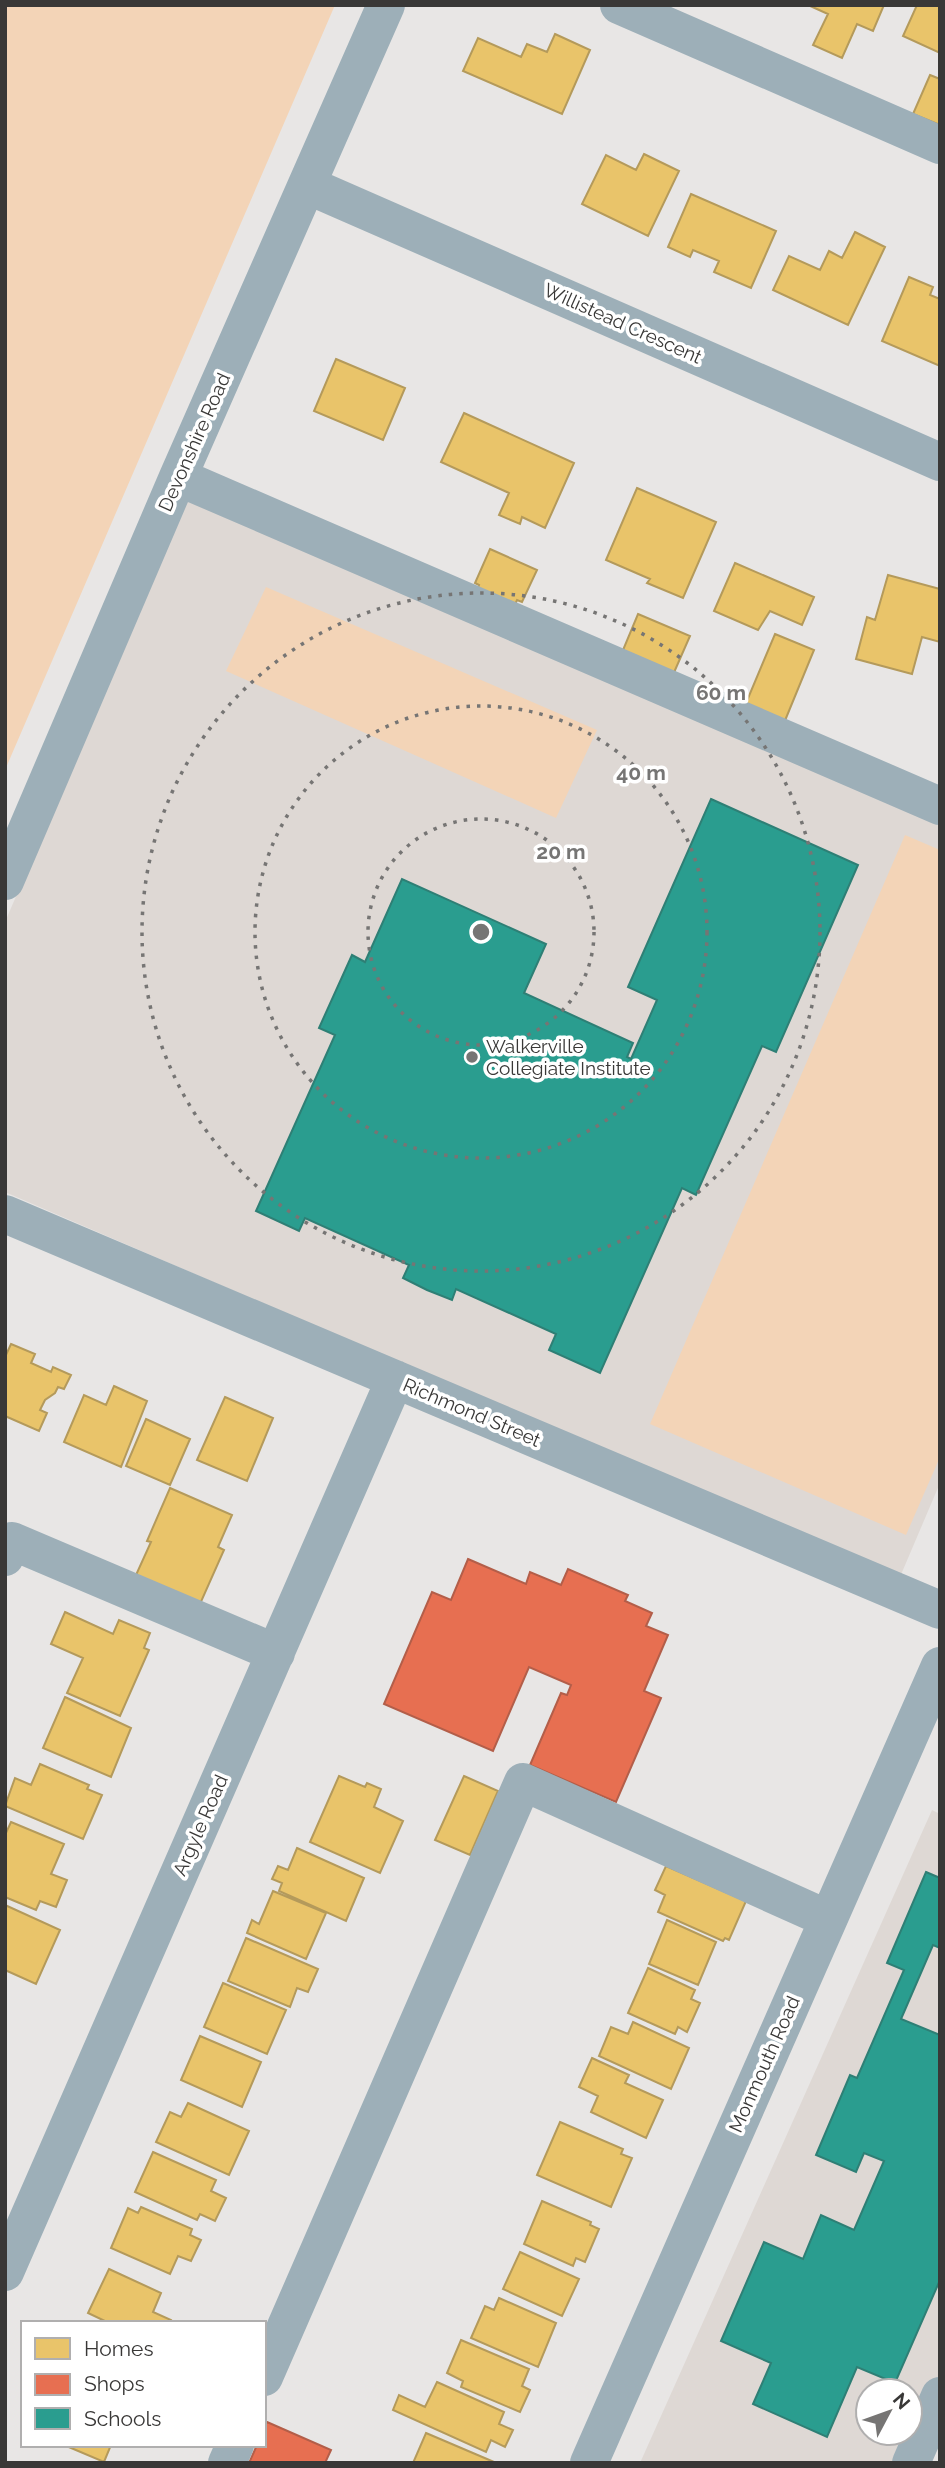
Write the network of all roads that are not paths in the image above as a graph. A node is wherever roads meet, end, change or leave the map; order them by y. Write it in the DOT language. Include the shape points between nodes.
graph roads {
  1 [pos="386,5"];
  2 [pos="618,5"];
  3 [pos="940,145"];
  4 [pos="307,185"];
  5 [pos="940,462"];
  6 [pos="178,477"];
  7 [pos="940,806"];
  8 [pos="5,881"];
  9 [pos="5,1214"];
  10 [pos="395,1379"];
  11 [pos="5,1557"];
  12 [pos="940,1610"];
  13 [pos="276,1653"];
  14 [pos="940,1666"];
  15 [pos="828,1919"];
  16 [pos="5,2272"];
  17 [pos="266,2372"];
  18 [pos="940,2396"];
  19 [pos="234,2447"];
  20 [pos="227,2463"];
  21 [pos="589,2463"];
  22 [pos="911,2463"];
  1 -- 4 [label="street, Devonshire Road"];
  2 -- 3 [label="street"];
  4 -- 5 [label="street, Willistead Crescent"];
  4 -- 6 [label="street, Devonshire Road"];
  6 -- 7 [label="street"];
  6 -- 8 [label="street, Devonshire Road"];
  9 -- 10 [label="street, Richmond Street"];
  10 -- 12 [label="street, Richmond Street"];
  10 -- 13 [label="street, Argyle Road"];
  11 -- 13 [label="street" via="12,1541"];
  13 -- 16 [label="street, Argyle Road"];
  14 -- 15 [label="street, Monmouth Road"];
  15 -- 17 [label="street" via="523,1782"];
  15 -- 21 [label="street, Monmouth Road"];
  18 -- 22 [label="street"];
  19 -- 20 [label="street"];
}
